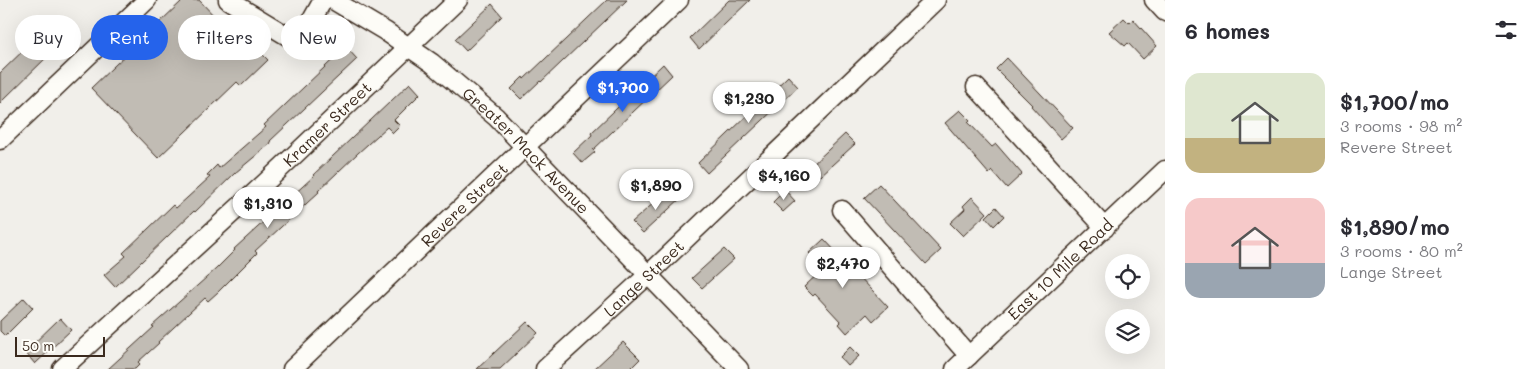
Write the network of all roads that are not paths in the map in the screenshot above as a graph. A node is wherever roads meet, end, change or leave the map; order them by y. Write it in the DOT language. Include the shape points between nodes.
graph roads {
  1 [pos="147,0"];
  2 [pos="228,0"];
  3 [pos="323,0"];
  4 [pos="333,0"];
  5 [pos="458,0"];
  6 [pos="679,0"];
  7 [pos="936,0"];
  8 [pos="1154,0"];
  9 [pos="1165,12"];
  10 [pos="409,47"];
  11 [pos="976,87"];
  12 [pos="0,140"];
  13 [pos="525,146"];
  14 [pos="1165,170"];
  15 [pos="842,210"];
  16 [pos="1105,228"];
  17 [pos="648,275"];
  18 [pos="969,356"];
  19 [pos="62,369"];
  20 [pos="292,369"];
  21 [pos="545,369"];
  22 [pos="739,369"];
  23 [pos="955,369"];
  1 -- 12 [label="street"];
  2 -- 3 [label="street" via="288,37 309,25"];
  4 -- 10 [label="street, Greater Mack Avenue"];
  5 -- 10 [label="street, Kramer Street"];
  6 -- 13 [label="street, Revere Street"];
  7 -- 17 [label="street, Lange Street"];
  8 -- 9 [label="street"];
  10 -- 13 [label="street, Greater Mack Avenue" via="471,95"];
  10 -- 19 [label="street, Kramer Street"];
  11 -- 16 [label="street"];
  13 -- 17 [label="street, Greater Mack Avenue"];
  13 -- 20 [label="street, Revere Street"];
  14 -- 16 [label="street, East 10 Mile Road"];
  15 -- 18 [label="street"];
  16 -- 18 [label="street, East 10 Mile Road"];
  17 -- 21 [label="street, Lange Street"];
  17 -- 22 [label="street, Greater Mack Avenue"];
  18 -- 23 [label="street, East 10 Mile Road"];
}
